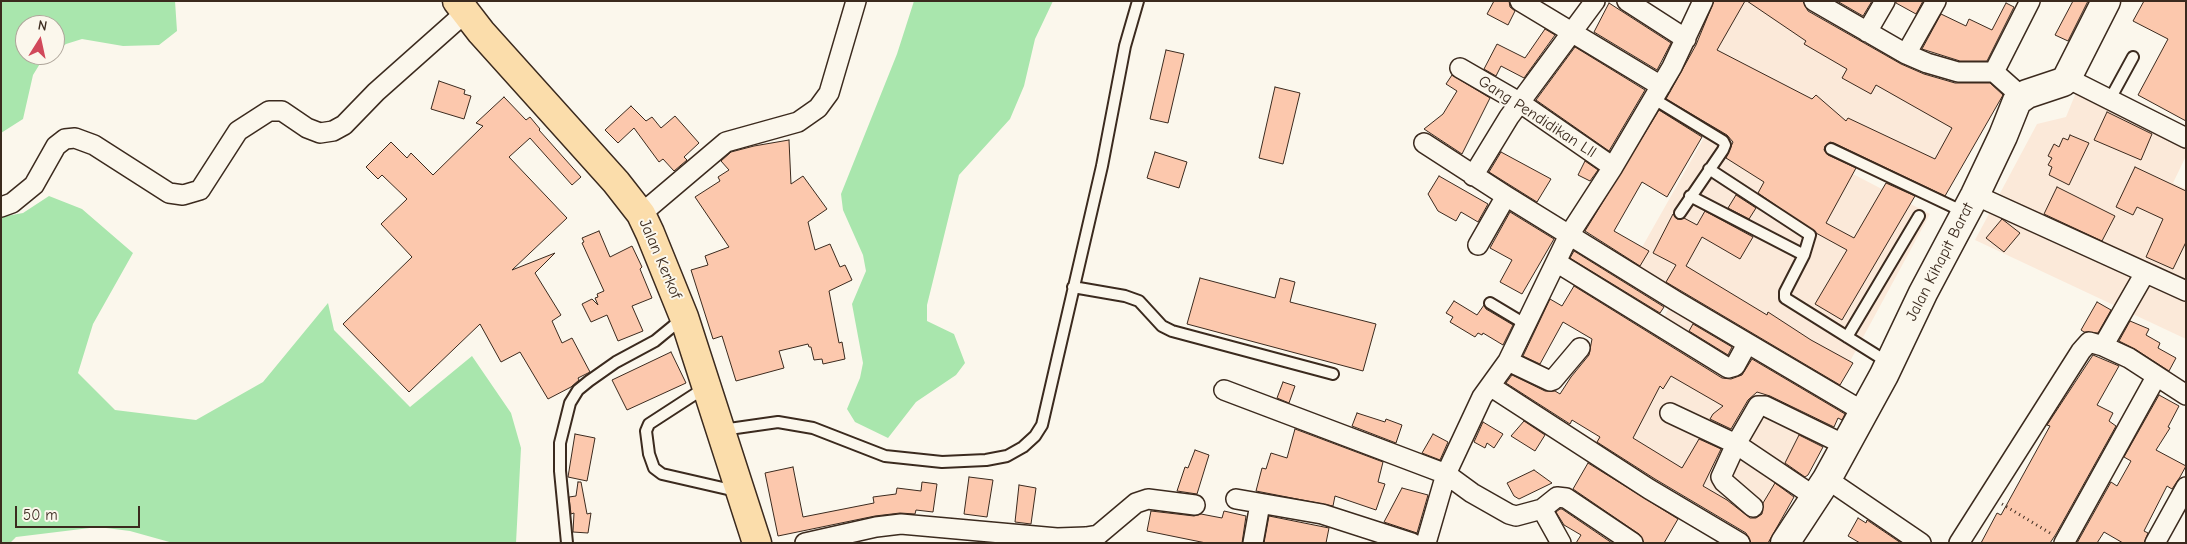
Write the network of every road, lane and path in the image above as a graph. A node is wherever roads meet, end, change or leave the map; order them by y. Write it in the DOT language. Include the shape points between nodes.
graph roads {
  1 [pos="856,1"];
  2 [pos="1138,1"];
  3 [pos="1520,1"];
  4 [pos="1595,1"];
  5 [pos="1627,1"];
  6 [pos="1703,1"];
  7 [pos="1814,1"];
  8 [pos="1885,1"];
  9 [pos="1936,1"];
  10 [pos="2030,1"];
  11 [pos="2106,1"];
  12 [pos="462,7"];
  13 [pos="1572,32"];
  14 [pos="1867,32"];
  15 [pos="1686,38"];
  16 [pos="1906,54"];
  17 [pos="2133,57"];
  18 [pos="1460,68"];
  19 [pos="1994,72"];
  20 [pos="2067,78"];
  21 [pos="1658,93"];
  22 [pos="2021,96"];
  23 [pos="2110,101"];
  24 [pos="1520,102"];
  25 [pos="2186,138"];
  26 [pos="1424,143"];
  27 [pos="1831,149"];
  28 [pos="1613,167"];
  29 [pos="1709,170"];
  30 [pos="1473,176"];
  31 [pos="1506,196"];
  32 [pos="1690,196"];
  33 [pos="1970,204"];
  34 [pos="1,207"];
  35 [pos="1680,213"];
  36 [pos="641,214"];
  37 [pos="1918,216"];
  38 [pos="1569,235"];
  39 [pos="1478,245"];
  40 [pos="1804,255"];
  41 [pos="1556,262"];
  42 [pos="2145,273"];
  43 [pos="1073,287"];
  44 [pos="2186,291"];
  45 [pos="1676,301"];
  46 [pos="1490,302"];
  47 [pos="684,317"];
  48 [pos="1525,324"];
  49 [pos="1661,327"];
  50 [pos="1847,337"];
  51 [pos="1747,344"];
  52 [pos="2103,346"];
  53 [pos="1580,348"];
  54 [pos="1508,361"];
  55 [pos="1889,363"];
  56 [pos="1332,374"];
  57 [pos="2156,377"];
  58 [pos="708,386"];
  59 [pos="1490,386"];
  60 [pos="1224,390"];
  61 [pos="2186,395"];
  62 [pos="1864,412"];
  63 [pos="1670,413"];
  64 [pos="721,430"];
  65 [pos="1736,444"];
  66 [pos="1845,446"];
  67 [pos="1446,474"];
  68 [pos="2186,487"];
  69 [pos="1821,488"];
  70 [pos="740,492"];
  71 [pos="1988,496"];
  72 [pos="1236,499"];
  73 [pos="1260,504"];
  74 [pos="1195,505"];
  75 [pos="1753,507"];
  76 [pos="1542,509"];
  77 [pos="2059,539"];
  78 [pos="1622,540"];
  79 [pos="567,543"];
  80 [pos="757,543"];
  81 [pos="805,543"];
  82 [pos="1253,543"];
  83 [pos="1412,543"];
  84 [pos="1426,543"];
  85 [pos="1561,543"];
  86 [pos="1740,543"];
  87 [pos="1785,543"];
  88 [pos="1921,543"];
  89 [pos="1958,543"];
  90 [pos="2155,543"];
  1 -- 36 [label="street" via="829,94 818,108 798,122 726,142"];
  2 -- 43 [label="lane" via="1125,46 1102,166"];
  3 -- 13 [label="street"];
  4 -- 13 [label="street"];
  5 -- 15 [label="street"];
  6 -- 15 [label="street"];
  7 -- 14 [label="street"];
  8 -- 14 [label="street"];
  9 -- 16 [label="street"];
  10 -- 19 [label="street"];
  11 -- 20 [label="street"];
  12 -- 34 [label="street" via="344,125 320,133 306,128 282,111 269,111 238,131 200,190 183,195 168,193 94,145 76,138 65,139 56,146 34,185 12,203"];
  12 -- 36 [label="main road, Jalan Kerkof"];
  13 -- 21 [label="street"];
  13 -- 24 [label="street"];
  14 -- 16 [label="street"];
  15 -- 21 [label="street"];
  16 -- 19 [label="street" via="1958,72"];
  17 -- 23 [label="lane"];
  18 -- 24 [label="street, Gang Pendidikan Lll"];
  19 -- 22 [label="street"];
  20 -- 22 [label="street"];
  20 -- 23 [label="street"];
  21 -- 28 [label="street"];
  21 -- 29 [label="lane" via="1723,141 1724,150"];
  22 -- 33 [label="street, Jalan Kihapit Barat"];
  23 -- 25 [label="street"];
  24 -- 28 [label="street, Gang Pendidikan Lll"];
  24 -- 30 [label="street"];
  26 -- 30 [label="street"];
  27 -- 33 [label="lane"];
  28 -- 38 [label="street"];
  29 -- 32 [label="lane"];
  29 -- 40 [label="lane" via="1808,232 1810,239"];
  30 -- 31 [label="street"];
  31 -- 38 [label="street"];
  31 -- 39 [label="street"];
  32 -- 35 [label="lane"];
  32 -- 40 [label="lane"];
  33 -- 42 [label="street"];
  33 -- 55 [label="street, Jalan Kihapit Barat"];
  36 -- 47 [label="main road, Jalan Kerkof"];
  37 -- 50 [label="lane"];
  38 -- 41 [label="street"];
  38 -- 45 [label="street"];
  40 -- 50 [label="lane" via="1785,298"];
  41 -- 48 [label="street"];
  41 -- 49 [label="street"];
  42 -- 44 [label="street"];
  42 -- 52 [label="street"];
  43 -- 56 [label="lane" via="1139,301 1162,326 1172,331"];
  43 -- 64 [label="lane" via="1042,425 1023,447 1007,456 967,462 885,456 813,428 778,422"];
  45 -- 49 [label="street"];
  45 -- 51 [label="street"];
  46 -- 48 [label="lane"];
  47 -- 58 [label="main road, Jalan Kerkof"];
  47 -- 79 [label="lane" via="655,341 589,381 570,403 560,443"];
  48 -- 54 [label="street"];
  49 -- 51 [label="street" via="1728,368 1735,366"];
  50 -- 55 [label="lane"];
  51 -- 62 [label="street"];
  52 -- 57 [label="street" via="2129,358"];
  52 -- 71 [label="street" via="2089,342 2081,350"];
  53 -- 54 [label="street" via="1550,381"];
  54 -- 59 [label="street"];
  55 -- 62 [label="street, Jalan Kihapit Barat"];
  57 -- 61 [label="street"];
  57 -- 77 [label="street"];
  58 -- 64 [label="main road, Jalan Kerkof"];
  58 -- 70 [label="lane" via="648,424 649,454 654,468 662,474"];
  59 -- 67 [label="street" via="1471,418"];
  59 -- 86 [label="street"];
  60 -- 67 [label="street"];
  62 -- 66 [label="street, Jalan Kihapit Barat"];
  63 -- 65 [label="street"];
  64 -- 70 [label="main road, Jalan Kerkof"];
  65 -- 66 [label="street" via="1756,408 1765,406"];
  65 -- 69 [label="street"];
  65 -- 75 [label="street" via="1721,477"];
  66 -- 69 [label="street, Jalan Kihapit Barat"];
  67 -- 76 [label="street" via="1509,514 1516,516"];
  67 -- 84 [label="street"];
  68 -- 90 [label="street"];
  69 -- 87 [label="street, Jalan Kihapit Barat"];
  69 -- 88 [label="street"];
  70 -- 80 [label="main road, Jalan Kerkof"];
  71 -- 77 [label="path"];
  71 -- 89 [label="street"];
  72 -- 73 [label="street"];
  73 -- 82 [label="street"];
  73 -- 83 [label="street" via="1322,514"];
  74 -- 81 [label="street" via="1148,499 1136,503 1098,535 1086,538 901,524 876,526"];
  76 -- 78 [label="street" via="1557,497 1566,498"];
  76 -- 85 [label="street"];
}
